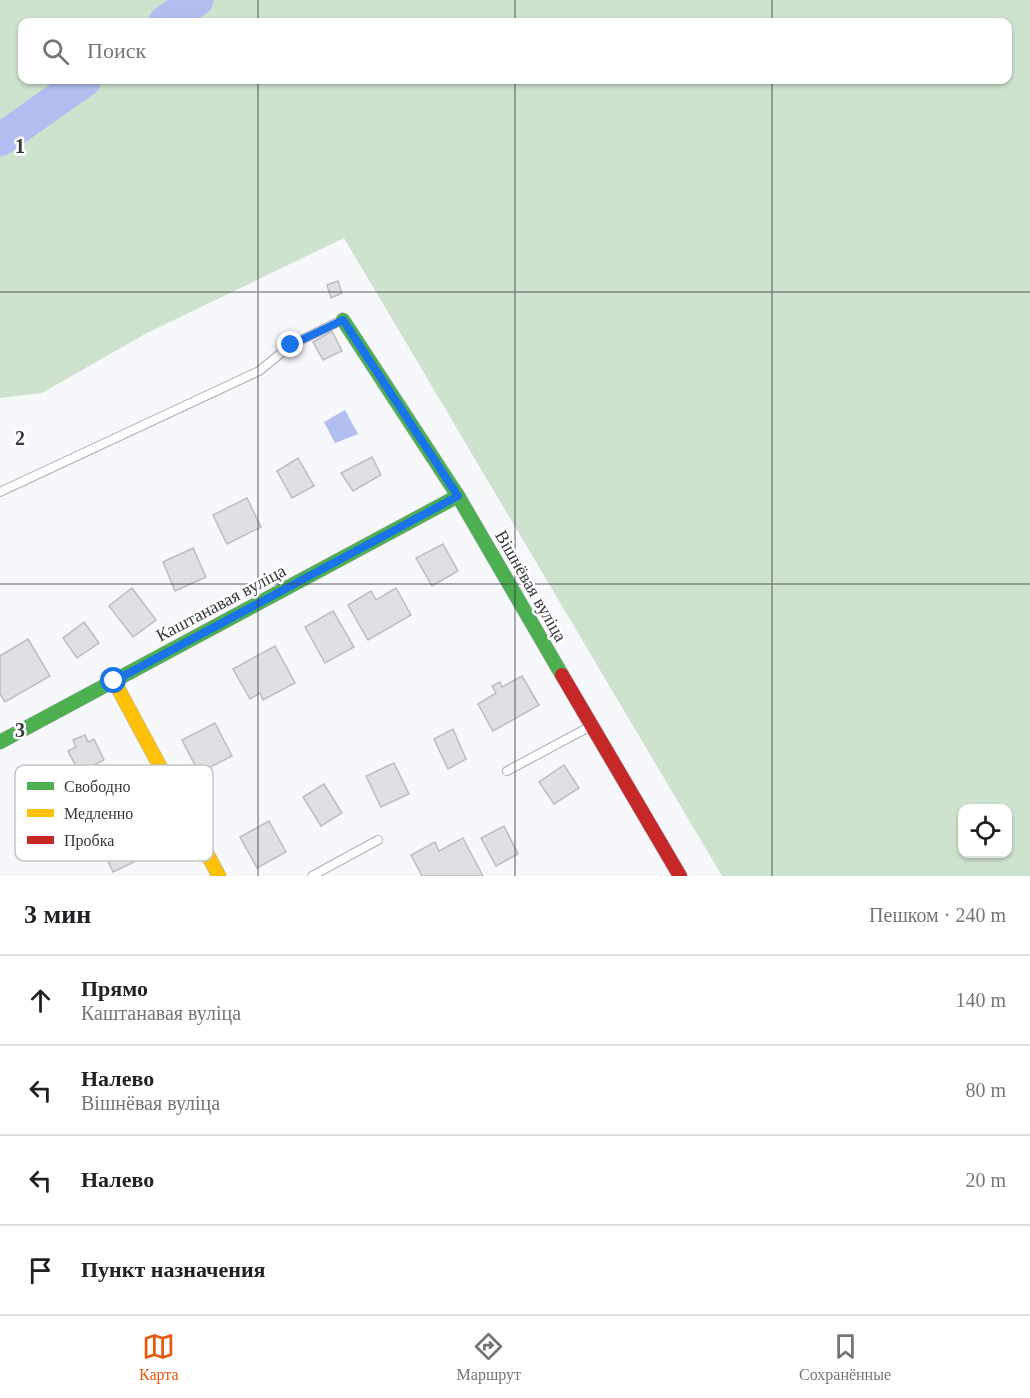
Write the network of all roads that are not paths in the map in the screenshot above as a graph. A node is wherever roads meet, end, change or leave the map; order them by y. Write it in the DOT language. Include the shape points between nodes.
graph roads {
  1 [pos="343,320"];
  2 [pos="0,492"];
  3 [pos="458,496"];
  4 [pos="114,681"];
  5 [pos="591,725"];
  6 [pos="0,742"];
  7 [pos="159,765"];
  8 [pos="507,771"];
  9 [pos="378,840"];
  10 [pos="211,861"];
  11 [pos="219,876"];
  12 [pos="312,876"];
  13 [pos="680,876"];
  1 -- 2 [label="lane" via="291,345 259,371"];
  1 -- 3 [label="street, Вішнёвая вуліца"];
  3 -- 4 [label="street, Каштанавая вуліца"];
  3 -- 5 [label="street, Вішнёвая вуліца"];
  4 -- 6 [label="street, Каштанавая вуліца"];
  4 -- 7 [label="street"];
  5 -- 8 [label="lane"];
  5 -- 13 [label="street, Вішнёвая вуліца"];
  9 -- 12 [label="lane"];
  10 -- 11 [label="street"];
}
